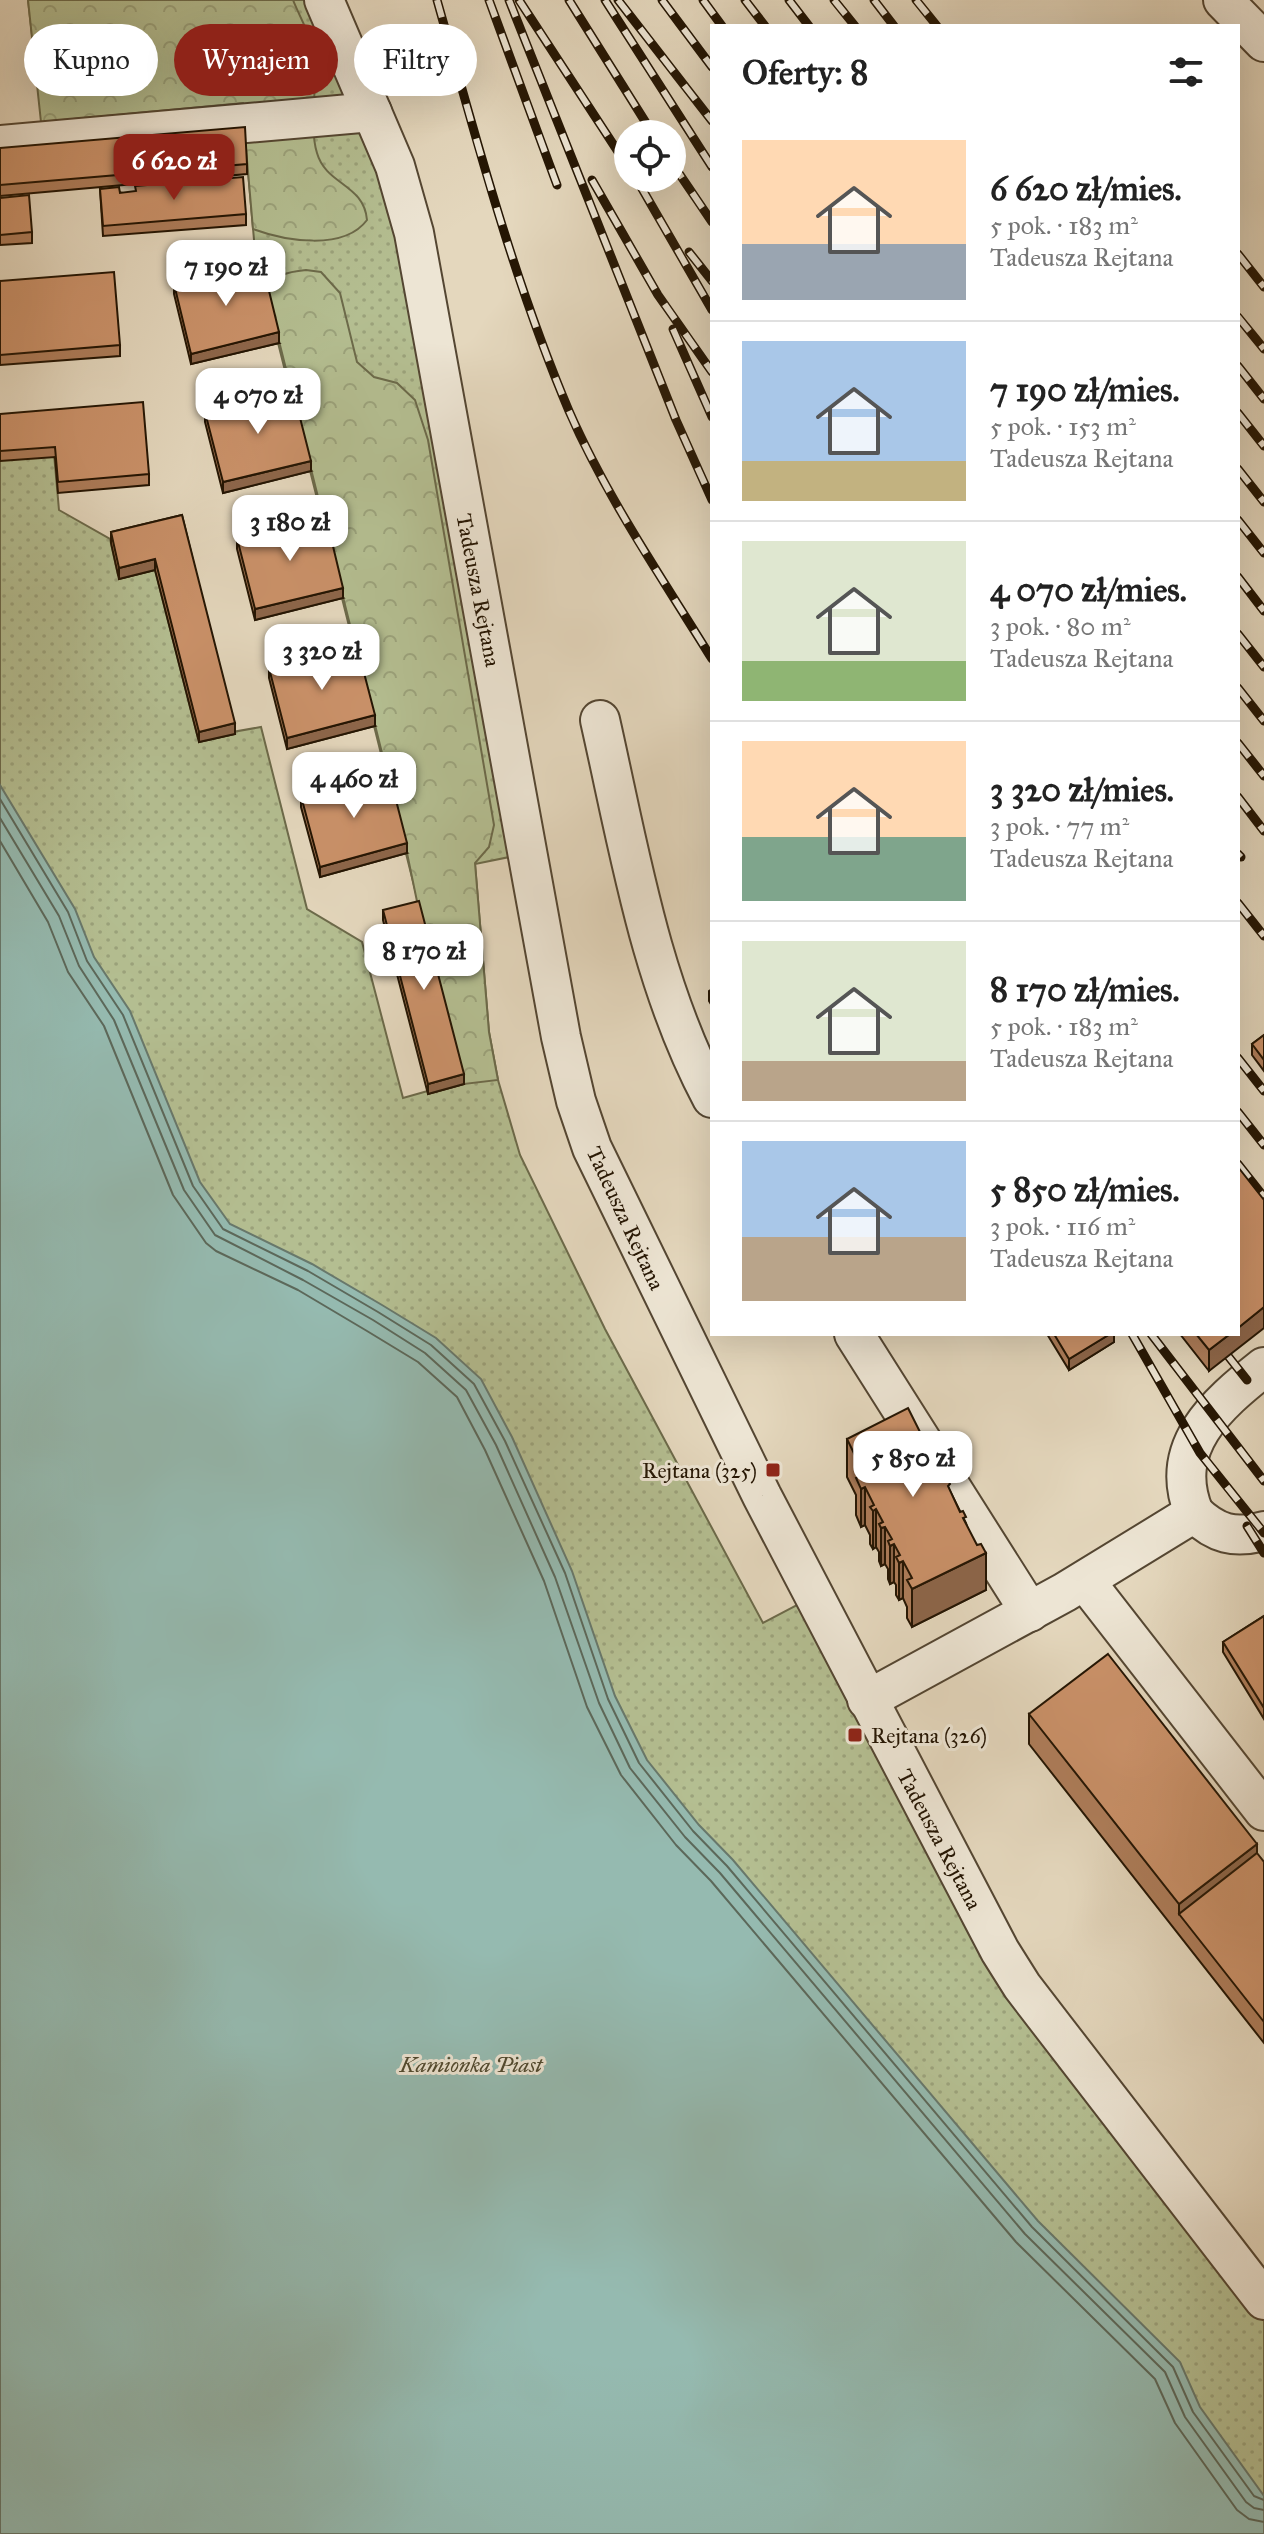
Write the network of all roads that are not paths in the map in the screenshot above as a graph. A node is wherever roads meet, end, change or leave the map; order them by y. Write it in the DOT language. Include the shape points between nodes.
graph roads {
  1 [pos="324,0"];
  2 [pos="1223,0"];
  3 [pos="1264,42"];
  4 [pos="372,112"];
  5 [pos="0,145"];
  6 [pos="600,720"];
  7 [pos="710,1094"];
  8 [pos="855,1336"];
  9 [pos="1264,1367"];
  10 [pos="1194,1513"];
  11 [pos="1264,1531"];
  12 [pos="1085,1581"];
  13 [pos="1030,1612"];
  14 [pos="867,1700"];
  15 [pos="1264,1811"];
  16 [pos="1264,2300"];
  1 -- 4 [label="street, Tadeusza Rejtana"];
  2 -- 3 [label="street"];
  4 -- 5 [label="street"];
  4 -- 14 [label="street, Tadeusza Rejtana" via="395,166 414,233 561,1037 584,1125 636,1242"];
  6 -- 7 [label="street" via="660,969 692,1060"];
  8 -- 13 [label="street"];
  9 -- 10 [label="street" via="1224,1399 1193,1442 1185,1466"];
  10 -- 11 [label="street" via="1210,1528 1226,1533"];
  10 -- 12 [label="street"];
  12 -- 13 [label="street"];
  12 -- 15 [label="street"];
  13 -- 14 [label="street"];
  14 -- 16 [label="street, Tadeusza Rejtana" via="1022,1986"];
}
